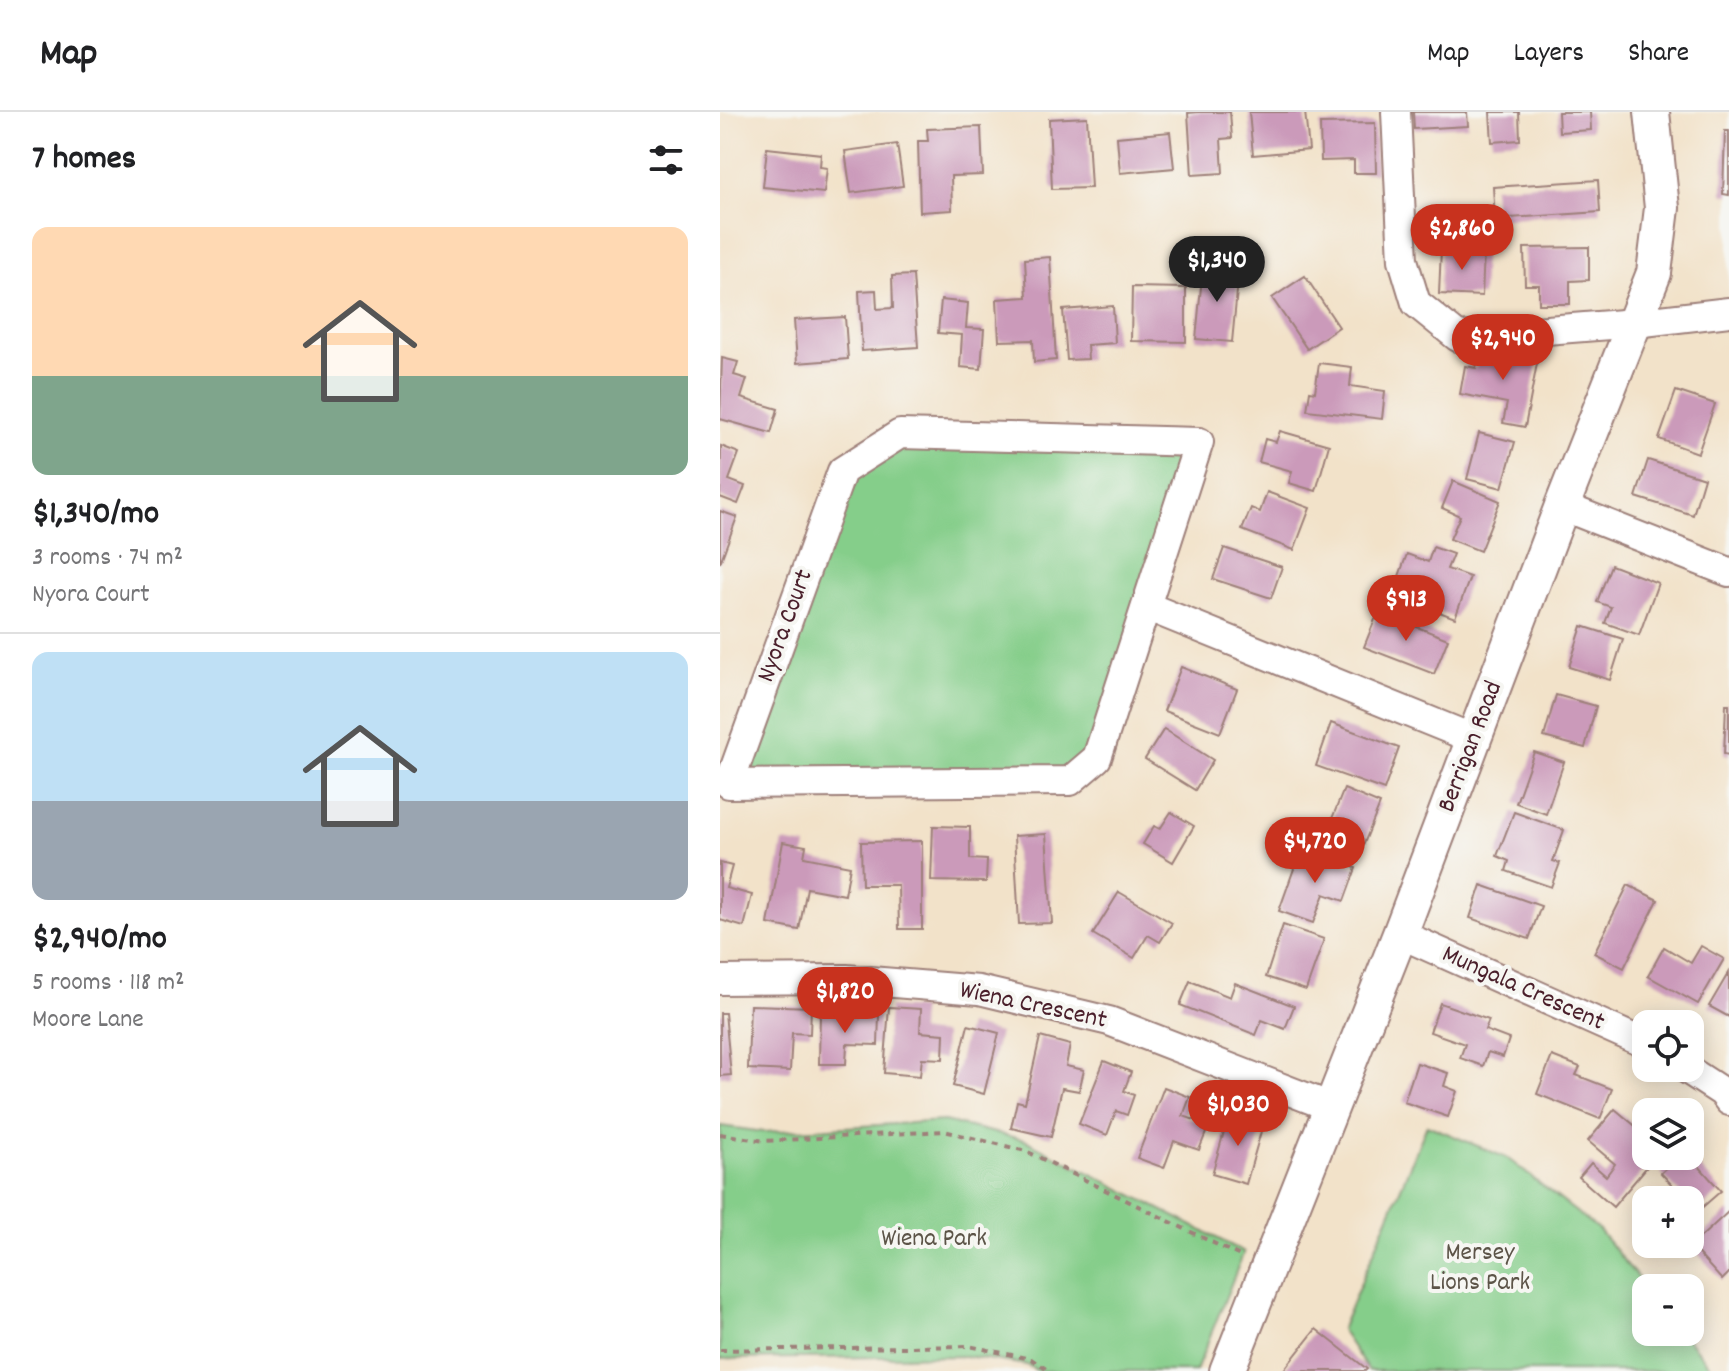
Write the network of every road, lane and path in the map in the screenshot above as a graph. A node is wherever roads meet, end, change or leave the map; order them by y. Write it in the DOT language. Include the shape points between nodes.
graph roads {
  1 [pos="1396,112"];
  2 [pos="1652,112"];
  3 [pos="1729,312"];
  4 [pos="1635,323"];
  5 [pos="1562,506"];
  6 [pos="1729,572"];
  7 [pos="1146,606"];
  8 [pos="1474,739"];
  9 [pos="1400,934"];
  10 [pos="720,980"];
  11 [pos="1632,1038"];
  12 [pos="1704,1080"];
  13 [pos="1729,1101"];
  14 [pos="1331,1107"];
  15 [pos="720,1134"];
  16 [pos="1267,1269"];
  17 [pos="720,1350"];
  18 [pos="1049,1371"];
  19 [pos="1227,1371"];
  1 -- 4 [label="street" via="1403,260 1416,303 1458,337"];
  2 -- 4 [label="street, Berrigan Road" via="1662,208 1654,273"];
  3 -- 4 [label="street"];
  4 -- 5 [label="street, Berrigan Road"];
  5 -- 6 [label="street"];
  5 -- 8 [label="street, Berrigan Road"];
  7 -- 7 [label="street, Nyora Court" via="1097,758 1070,781 729,784 842,471 900,434 1199,442"];
  7 -- 8 [label="street"];
  8 -- 9 [label="street, Berrigan Road"];
  9 -- 11 [label="street, Mungala Crescent"];
  9 -- 14 [label="street, Berrigan Road"];
  10 -- 14 [label="street, Wiena Crescent" via="846,979 979,990 1109,1021"];
  12 -- 13 [label="street"];
  14 -- 16 [label="street, Berrigan Road"];
  15 -- 16 [label="path" via="765,1141 944,1131 1026,1151"];
  16 -- 19 [label="street, Berrigan Road"];
  17 -- 18 [label="path" via="969,1346 1031,1359"];
}
